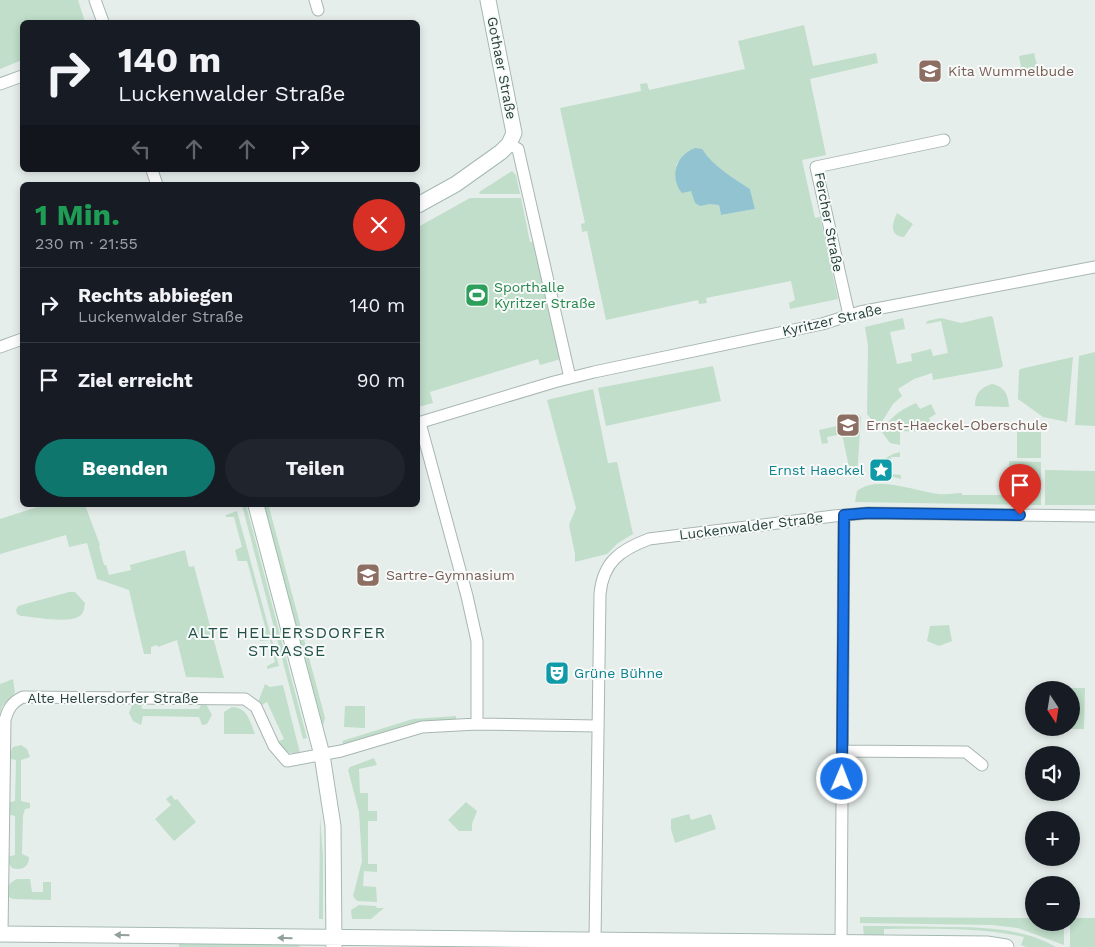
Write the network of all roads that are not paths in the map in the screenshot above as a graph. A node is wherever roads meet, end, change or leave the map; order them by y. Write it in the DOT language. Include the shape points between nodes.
graph roads {
  1 [pos="95,0"];
  2 [pos="488,0"];
  3 [pos="102,20"];
  4 [pos="20,77"];
  5 [pos="0,84"];
  6 [pos="944,140"];
  7 [pos="509,144"];
  8 [pos="420,204"];
  9 [pos="1095,267"];
  10 [pos="849,315"];
  11 [pos="20,340"];
  12 [pos="0,347"];
  13 [pos="570,378"];
  14 [pos="420,423"];
  15 [pos="420,427"];
  16 [pos="257,507"];
  17 [pos="844,515"];
  18 [pos="1095,516"];
  19 [pos="477,724"];
  20 [pos="598,726"];
  21 [pos="843,751"];
  22 [pos="322,755"];
  23 [pos="982,765"];
  24 [pos="1,934"];
  25 [pos="595,940"];
  26 [pos="841,942"];
  27 [pos="334,943"];
  28 [pos="1006,947"];
  1 -- 3 [label="street"];
  2 -- 7 [label="street, Gothaer Straße" via="512,119 514,133"];
  4 -- 5 [label="street"];
  6 -- 10 [label="street, Fercher Straße" via="816,167"];
  7 -- 8 [label="street" via="474,172"];
  7 -- 13 [label="street" via="518,149"];
  9 -- 10 [label="street, Kyritzer Straße"];
  10 -- 13 [label="street, Kyritzer Straße" via="822,324"];
  11 -- 12 [label="street"];
  13 -- 14 [label="street, Kyritzer Straße"];
  15 -- 19 [label="street" via="477,641"];
  16 -- 22 [label="street"];
  17 -- 18 [label="street, Luckenwalder Straße"];
  17 -- 20 [label="street, Luckenwalder Straße" via="648,539 628,547 614,559 606,570 601,588"];
  17 -- 21 [label="street"];
  19 -- 20 [label="street"];
  19 -- 22 [label="street" via="422,727"];
  20 -- 25 [label="street, Luckenwalder Straße"];
  21 -- 23 [label="street" via="966,752"];
  21 -- 26 [label="street"];
  22 -- 24 [label="street, Alte Hellersdorfer Straße" via="287,761 274,746 256,707 245,699 30,696 17,699 7,710 5,720"];
  22 -- 27 [label="street" via="333,826"];
  27 -- 24 [label="street, one-way"];
  25 -- 26 [label="street"];
  25 -- 27 [label="street"];
  26 -- 28 [label="street"];
}
